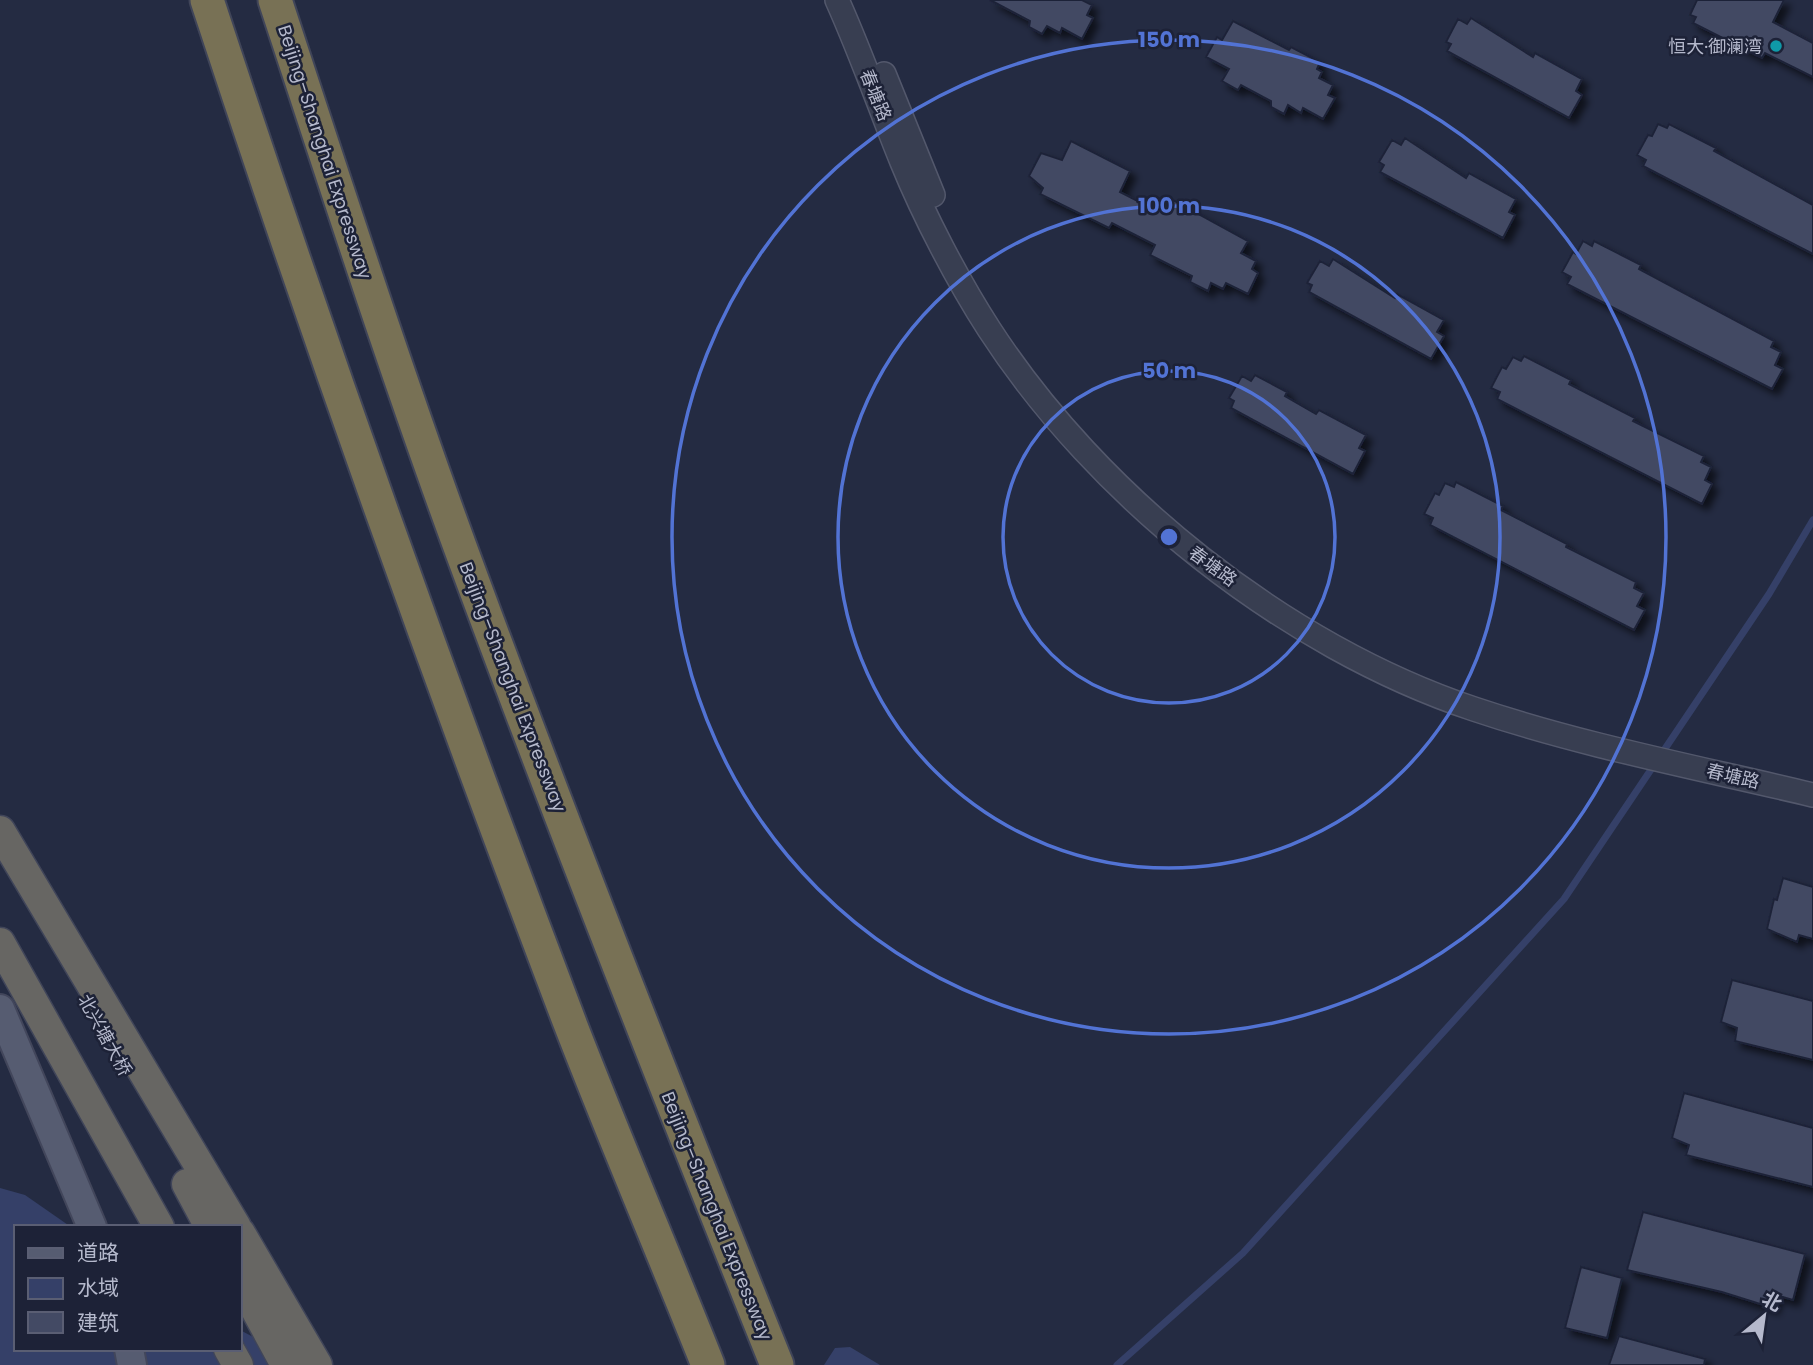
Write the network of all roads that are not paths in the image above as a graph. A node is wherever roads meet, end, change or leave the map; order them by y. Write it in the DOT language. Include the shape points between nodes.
graph roads {
  1 [pos="207,0"];
  2 [pos="275,0"];
  3 [pos="837,0"];
  4 [pos="854,0"];
  5 [pos="1629,745"];
  6 [pos="1707,763"];
  7 [pos="1813,783"];
  8 [pos="1813,795"];
  9 [pos="0,831"];
  10 [pos="0,844"];
  11 [pos="0,943"];
  12 [pos="0,1009"];
  13 [pos="91,1225"];
  14 [pos="158,1225"];
  15 [pos="209,1225"];
  16 [pos="235,1225"];
  17 [pos="242,1236"];
  18 [pos="242,1284"];
  19 [pos="286,1365"];
  20 [pos="317,1365"];
  21 [pos="708,1365"];
  22 [pos="777,1365"];
  1 -- 21 [label="highway" via="408,589 572,1030"];
  2 -- 22 [label="highway, Beijing–Shanghai Expressway" via="469,571 633,1007"];
  3 -- 5 [label="street, 春塘路" via="904,167 990,330 1049,410 1164,529 1264,602 1360,659 1470,708"];
  4 -- 5 [label="street, 春塘路" via="951,237 990,312 1040,383 1167,518 1323,626 1415,672"];
  5 -- 6 [label="street, 春塘路"];
  6 -- 7 [label="street, 春塘路"];
  6 -- 8 [label="street, 春塘路"];
  9 -- 16 [label="highway"];
  10 -- 15 [label="highway, 北兴塘大桥"];
  11 -- 14 [label="highway"];
  12 -- 13 [label="main road"];
  17 -- 20 [label="highway"];
  18 -- 19 [label="highway"];
}
